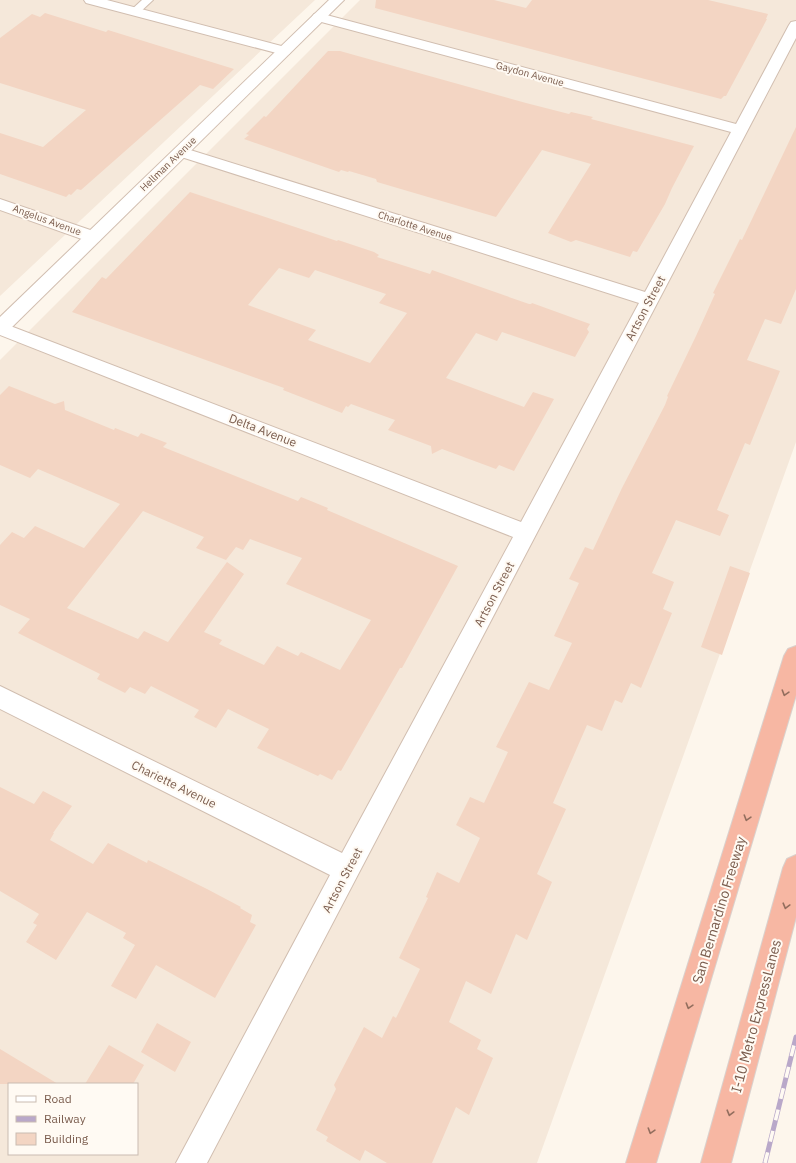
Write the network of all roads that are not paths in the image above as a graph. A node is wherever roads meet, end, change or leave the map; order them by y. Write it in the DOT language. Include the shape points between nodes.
graph roads {
  1 [pos="148,0"];
  2 [pos="337,0"];
  3 [pos="97,1"];
  4 [pos="134,12"];
  5 [pos="319,17"];
  6 [pos="796,25"];
  7 [pos="284,51"];
  8 [pos="740,130"];
  9 [pos="181,152"];
  10 [pos="0,204"];
  11 [pos="93,236"];
  12 [pos="649,300"];
  13 [pos="0,328"];
  14 [pos="526,533"];
  15 [pos="796,656"];
  16 [pos="0,697"];
  17 [pos="796,868"];
  18 [pos="348,870"];
  19 [pos="191,1163"];
  20 [pos="641,1163"];
  21 [pos="716,1163"];
  1 -- 4 [label="lane"];
  2 -- 5 [label="street, Hellman Avenue"];
  3 -- 4 [label="street"];
  4 -- 7 [label="street"];
  5 -- 7 [label="street, Hellman Avenue"];
  5 -- 8 [label="street, Gaydon Avenue"];
  6 -- 8 [label="street, Artson Street"];
  7 -- 9 [label="street, Hellman Avenue"];
  8 -- 12 [label="street, Artson Street"];
  9 -- 11 [label="street, Hellman Avenue"];
  9 -- 12 [label="street, Charlotte Avenue"];
  10 -- 11 [label="street, Angelus Avenue"];
  11 -- 13 [label="street, Hellman Avenue"];
  12 -- 14 [label="street, Artson Street"];
  13 -- 14 [label="street, Delta Avenue"];
  14 -- 18 [label="street, Artson Street"];
  15 -- 20 [label="highway, San Bernardino Freeway, one-way"];
  16 -- 18 [label="street, Chariette Avenue"];
  17 -- 21 [label="highway, I-10 Metro ExpressLanes, one-way"];
  18 -- 19 [label="street, Artson Street"];
}
